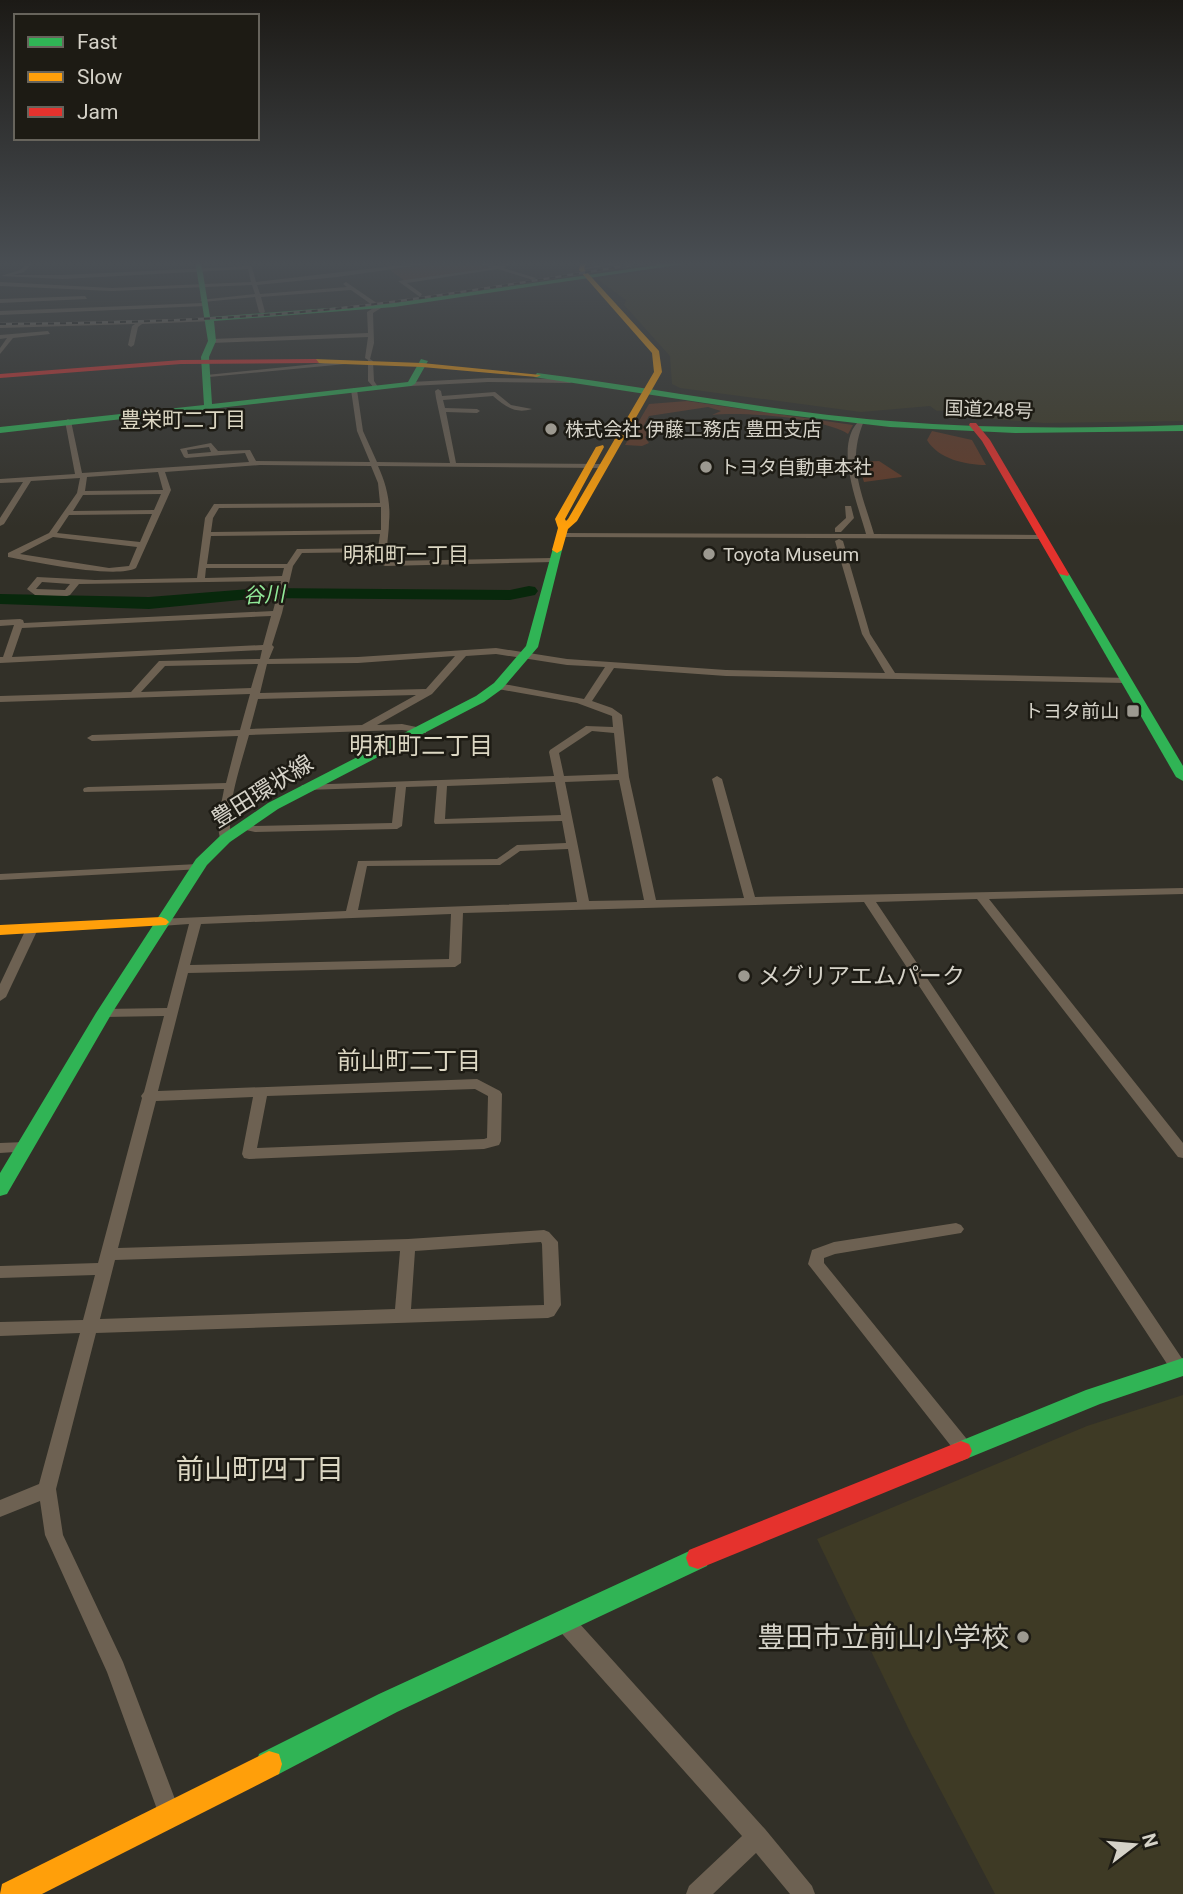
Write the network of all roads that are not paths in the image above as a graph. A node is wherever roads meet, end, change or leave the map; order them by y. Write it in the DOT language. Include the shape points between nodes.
graph roads {
  1 [pos="210,349"];
  2 [pos="369,349"];
  3 [pos="643,349"];
  4 [pos="369,359"];
  5 [pos="423,362"];
  6 [pos="317,363"];
  7 [pos="344,363"];
  8 [pos="207,364"];
  9 [pos="0,374"];
  10 [pos="487,380"];
  11 [pos="571,381"];
  12 [pos="438,382"];
  13 [pos="411,384"];
  14 [pos="375,387"];
  15 [pos="642,389"];
  16 [pos="354,390"];
  17 [pos="495,394"];
  18 [pos="439,398"];
  19 [pos="526,400"];
  20 [pos="208,405"];
  21 [pos="509,407"];
  22 [pos="529,409"];
  23 [pos="443,410"];
  24 [pos="477,411"];
  25 [pos="68,421"];
  26 [pos="861,421"];
  27 [pos="1183,426"];
  28 [pos="976,428"];
  29 [pos="0,430"];
  30 [pos="216,454"];
  31 [pos="453,462"];
  32 [pos="253,463"];
  33 [pos="375,463"];
  34 [pos="596,466"];
  35 [pos="160,469"];
  36 [pos="81,475"];
  37 [pos="29,478"];
  38 [pos="0,481"];
  39 [pos="166,492"];
  40 [pos="81,493"];
  41 [pos="383,505"];
  42 [pos="848,508"];
  43 [pos="156,512"];
  44 [pos="66,513"];
  45 [pos="0,524"];
  46 [pos="838,530"];
  47 [pos="562,532"];
  48 [pos="384,533"];
  49 [pos="206,534"];
  50 [pos="52,535"];
  51 [pos="871,536"];
  52 [pos="1042,537"];
  53 [pos="839,541"];
  54 [pos="142,545"];
  55 [pos="382,550"];
  56 [pos="554,560"];
  57 [pos="202,566"];
  58 [pos="289,566"];
  59 [pos="286,578"];
  60 [pos="201,579"];
  61 [pos="76,582"];
  62 [pos="278,613"];
  63 [pos="0,623"];
  64 [pos="18,626"];
  65 [pos="269,647"];
  66 [pos="463,653"];
  67 [pos="527,655"];
  68 [pos="4,660"];
  69 [pos="264,662"];
  70 [pos="612,664"];
  71 [pos="892,677"];
  72 [pos="1127,680"];
  73 [pos="498,685"];
  74 [pos="429,692"];
  75 [pos="134,694"];
  76 [pos="256,694"];
  77 [pos="0,699"];
  78 [pos="585,704"];
  79 [pos="364,729"];
  80 [pos="619,730"];
  81 [pos="422,731"];
  82 [pos="245,733"];
  83 [pos="92,738"];
  84 [pos="624,777"];
  85 [pos="1183,777"];
  86 [pos="558,779"];
  87 [pos="718,779"];
  88 [pos="442,784"];
  89 [pos="401,785"];
  90 [pos="230,786"];
  91 [pos="304,787"];
  92 [pos="88,790"];
  93 [pos="567,818"];
  94 [pos="241,826"];
  95 [pos="225,839"];
  96 [pos="571,846"];
  97 [pos="198,867"];
  98 [pos="0,877"];
  99 [pos="1183,891"];
  100 [pos="980,895"];
  101 [pos="868,899"];
  102 [pos="750,900"];
  103 [pos="651,903"];
  104 [pos="584,905"];
  105 [pos="457,909"];
  106 [pos="352,913"];
  107 [pos="196,920"];
  108 [pos="161,922"];
  109 [pos="33,929"];
  110 [pos="0,930"];
  111 [pos="184,969"];
  112 [pos="0,997"];
  113 [pos="171,1012"];
  114 [pos="104,1013"];
  115 [pos="261,1093"];
  116 [pos="148,1096"];
  117 [pos="25,1147"];
  118 [pos="0,1148"];
  119 [pos="1183,1153"];
  120 [pos="0,1189"];
  121 [pos="956,1228"];
  122 [pos="408,1245"];
  123 [pos="107,1261"];
  124 [pos="0,1272"];
  125 [pos="403,1315"];
  126 [pos="91,1326"];
  127 [pos="0,1329"];
  128 [pos="1181,1368"];
  129 [pos="964,1449"];
  130 [pos="47,1489"];
  131 [pos="0,1509"];
  132 [pos="563,1620"];
  133 [pos="170,1815"];
  134 [pos="757,1837"];
  135 [pos="12,1894"];
  136 [pos="698,1894"];
  137 [pos="804,1894"];
  1 -- 8 [label="main road"];
  2 -- 4 [label="street"];
  3 -- 15 [label="main road, 豊田環状線" via="647,364"];
  4 -- 5 [label="main road, 国道248号"];
  4 -- 6 [label="main road, 国道248号"];
  4 -- 8 [label="main road, 国道248号"];
  4 -- 14 [label="street"];
  5 -- 11 [label="main road, 国道248号"];
  5 -- 13 [label="main road"];
  5 -- 15 [label="main road, 国道248号"];
  6 -- 7 [label="street"];
  6 -- 8 [label="main road, 国道248号"];
  8 -- 9 [label="main road, 国道248号"];
  8 -- 20 [label="main road"];
  10 -- 11 [label="street"];
  10 -- 12 [label="street"];
  10 -- 17 [label="street"];
  11 -- 15 [label="main road, 国道248号"];
  12 -- 13 [label="street"];
  12 -- 18 [label="street"];
  13 -- 14 [label="main road"];
  14 -- 16 [label="main road"];
  15 -- 26 [label="main road, 国道248号"];
  15 -- 28 [label="main road, 国道248号"];
  15 -- 34 [label="main road, 豊田環状線"];
  16 -- 20 [label="main road"];
  16 -- 33 [label="street" via="360,430"];
  17 -- 18 [label="street"];
  17 -- 21 [label="street"];
  18 -- 23 [label="street"];
  19 -- 21 [label="street" via="527,404"];
  20 -- 25 [label="main road"];
  21 -- 22 [label="street"];
  23 -- 24 [label="street"];
  23 -- 31 [label="street"];
  25 -- 29 [label="main road"];
  25 -- 36 [label="street"];
  26 -- 28 [label="main road, 国道248号"];
  26 -- 51 [label="street" via="851,438 849,454"];
  27 -- 28 [label="main road, 国道248号"];
  28 -- 52 [label="main road"];
  30 -- 32 [label="street" via="248,451"];
  31 -- 33 [label="street"];
  31 -- 34 [label="street"];
  32 -- 33 [label="street"];
  32 -- 35 [label="street"];
  33 -- 41 [label="street"];
  34 -- 47 [label="main road, 豊田環状線" via="560,519"];
  35 -- 36 [label="street"];
  35 -- 39 [label="street"];
  36 -- 37 [label="street"];
  36 -- 40 [label="street"];
  37 -- 38 [label="street"];
  37 -- 45 [label="street"];
  39 -- 40 [label="street"];
  39 -- 43 [label="street"];
  40 -- 44 [label="street"];
  41 -- 48 [label="street"];
  41 -- 49 [label="street" via="217,506"];
  42 -- 46 [label="street" via="850,518"];
  43 -- 44 [label="street"];
  43 -- 54 [label="street"];
  44 -- 50 [label="street"];
  47 -- 51 [label="street"];
  47 -- 56 [label="main road, 豊田環状線"];
  48 -- 49 [label="street"];
  48 -- 55 [label="street"];
  49 -- 57 [label="street"];
  50 -- 54 [label="street"];
  50 -- 54 [label="street" via="11,555 128,569"];
  51 -- 52 [label="street"];
  52 -- 72 [label="main road"];
  53 -- 71 [label="street" via="866,634"];
  55 -- 56 [label="street" via="385,564"];
  55 -- 58 [label="street" via="300,551"];
  56 -- 67 [label="main road, 豊田環状線" via="537,637"];
  57 -- 58 [label="street"];
  57 -- 60 [label="street"];
  58 -- 59 [label="street"];
  59 -- 60 [label="street"];
  59 -- 62 [label="street"];
  60 -- 61 [label="street"];
  62 -- 64 [label="street"];
  62 -- 65 [label="street"];
  63 -- 64 [label="street" via="20,622"];
  64 -- 68 [label="street"];
  65 -- 68 [label="street"];
  65 -- 69 [label="street"];
  66 -- 67 [label="street" via="496,650"];
  66 -- 69 [label="street"];
  66 -- 74 [label="street"];
  67 -- 70 [label="street"];
  67 -- 73 [label="main road, 豊田環状線"];
  69 -- 75 [label="street" via="162,663"];
  69 -- 76 [label="street"];
  70 -- 71 [label="street" via="726,673"];
  70 -- 78 [label="street"];
  71 -- 72 [label="street"];
  72 -- 85 [label="main road"];
  73 -- 78 [label="street"];
  73 -- 81 [label="main road, 豊田環状線"];
  74 -- 76 [label="street"];
  74 -- 79 [label="street"];
  75 -- 76 [label="street"];
  75 -- 77 [label="street"];
  76 -- 82 [label="street"];
  78 -- 80 [label="street" via="612,710"];
  79 -- 81 [label="street"];
  79 -- 82 [label="street"];
  80 -- 84 [label="street"];
  80 -- 86 [label="street" via="590,728 554,752"];
  81 -- 91 [label="main road, 豊田環状線"];
  82 -- 83 [label="street"];
  82 -- 90 [label="street"];
  84 -- 86 [label="street"];
  84 -- 103 [label="street"];
  86 -- 88 [label="street"];
  86 -- 93 [label="street"];
  87 -- 102 [label="street"];
  88 -- 89 [label="street"];
  88 -- 93 [label="street" via="439,822"];
  89 -- 91 [label="street"];
  89 -- 94 [label="street" via="397,826"];
  90 -- 92 [label="street"];
  90 -- 95 [label="street"];
  91 -- 94 [label="main road, 豊田環状線"];
  93 -- 96 [label="street"];
  94 -- 95 [label="main road, 豊田環状線"];
  95 -- 97 [label="main road, 豊田環状線"];
  96 -- 104 [label="street"];
  96 -- 106 [label="street" via="517,848 500,862 362,863"];
  97 -- 98 [label="street"];
  97 -- 108 [label="main road, 豊田環状線"];
  99 -- 100 [label="street"];
  100 -- 101 [label="street"];
  100 -- 119 [label="street"];
  101 -- 102 [label="street"];
  101 -- 128 [label="street"];
  102 -- 103 [label="street"];
  103 -- 104 [label="street"];
  104 -- 105 [label="street"];
  105 -- 106 [label="street"];
  105 -- 111 [label="street" via="455,963"];
  106 -- 107 [label="street"];
  107 -- 108 [label="street"];
  107 -- 111 [label="street"];
  108 -- 109 [label="main road"];
  108 -- 114 [label="main road, 豊田環状線"];
  109 -- 110 [label="main road"];
  109 -- 112 [label="street"];
  111 -- 113 [label="street"];
  113 -- 114 [label="street"];
  113 -- 116 [label="street"];
  114 -- 117 [label="main road, 豊田環状線"];
  115 -- 115 [label="street" via="477,1084 495,1094 494,1141 249,1154"];
  115 -- 116 [label="street"];
  116 -- 123 [label="street"];
  117 -- 118 [label="street"];
  117 -- 120 [label="main road, 豊田環状線"];
  121 -- 129 [label="street" via="834,1248 817,1254 817,1264"];
  122 -- 123 [label="street"];
  122 -- 125 [label="street"];
  122 -- 125 [label="street" via="544,1236 550,1242 553,1305 548,1311"];
  123 -- 124 [label="street"];
  123 -- 126 [label="street"];
  125 -- 126 [label="street"];
  126 -- 127 [label="street"];
  126 -- 130 [label="street"];
  128 -- 129 [label="main road"];
  129 -- 132 [label="main road" via="720,1548"];
  130 -- 131 [label="street"];
  130 -- 133 [label="street" via="54,1535 116,1669"];
  132 -- 133 [label="main road" via="377,1708"];
  132 -- 134 [label="street"];
  133 -- 135 [label="main road"];
  134 -- 136 [label="street"];
  134 -- 137 [label="street"];
}
